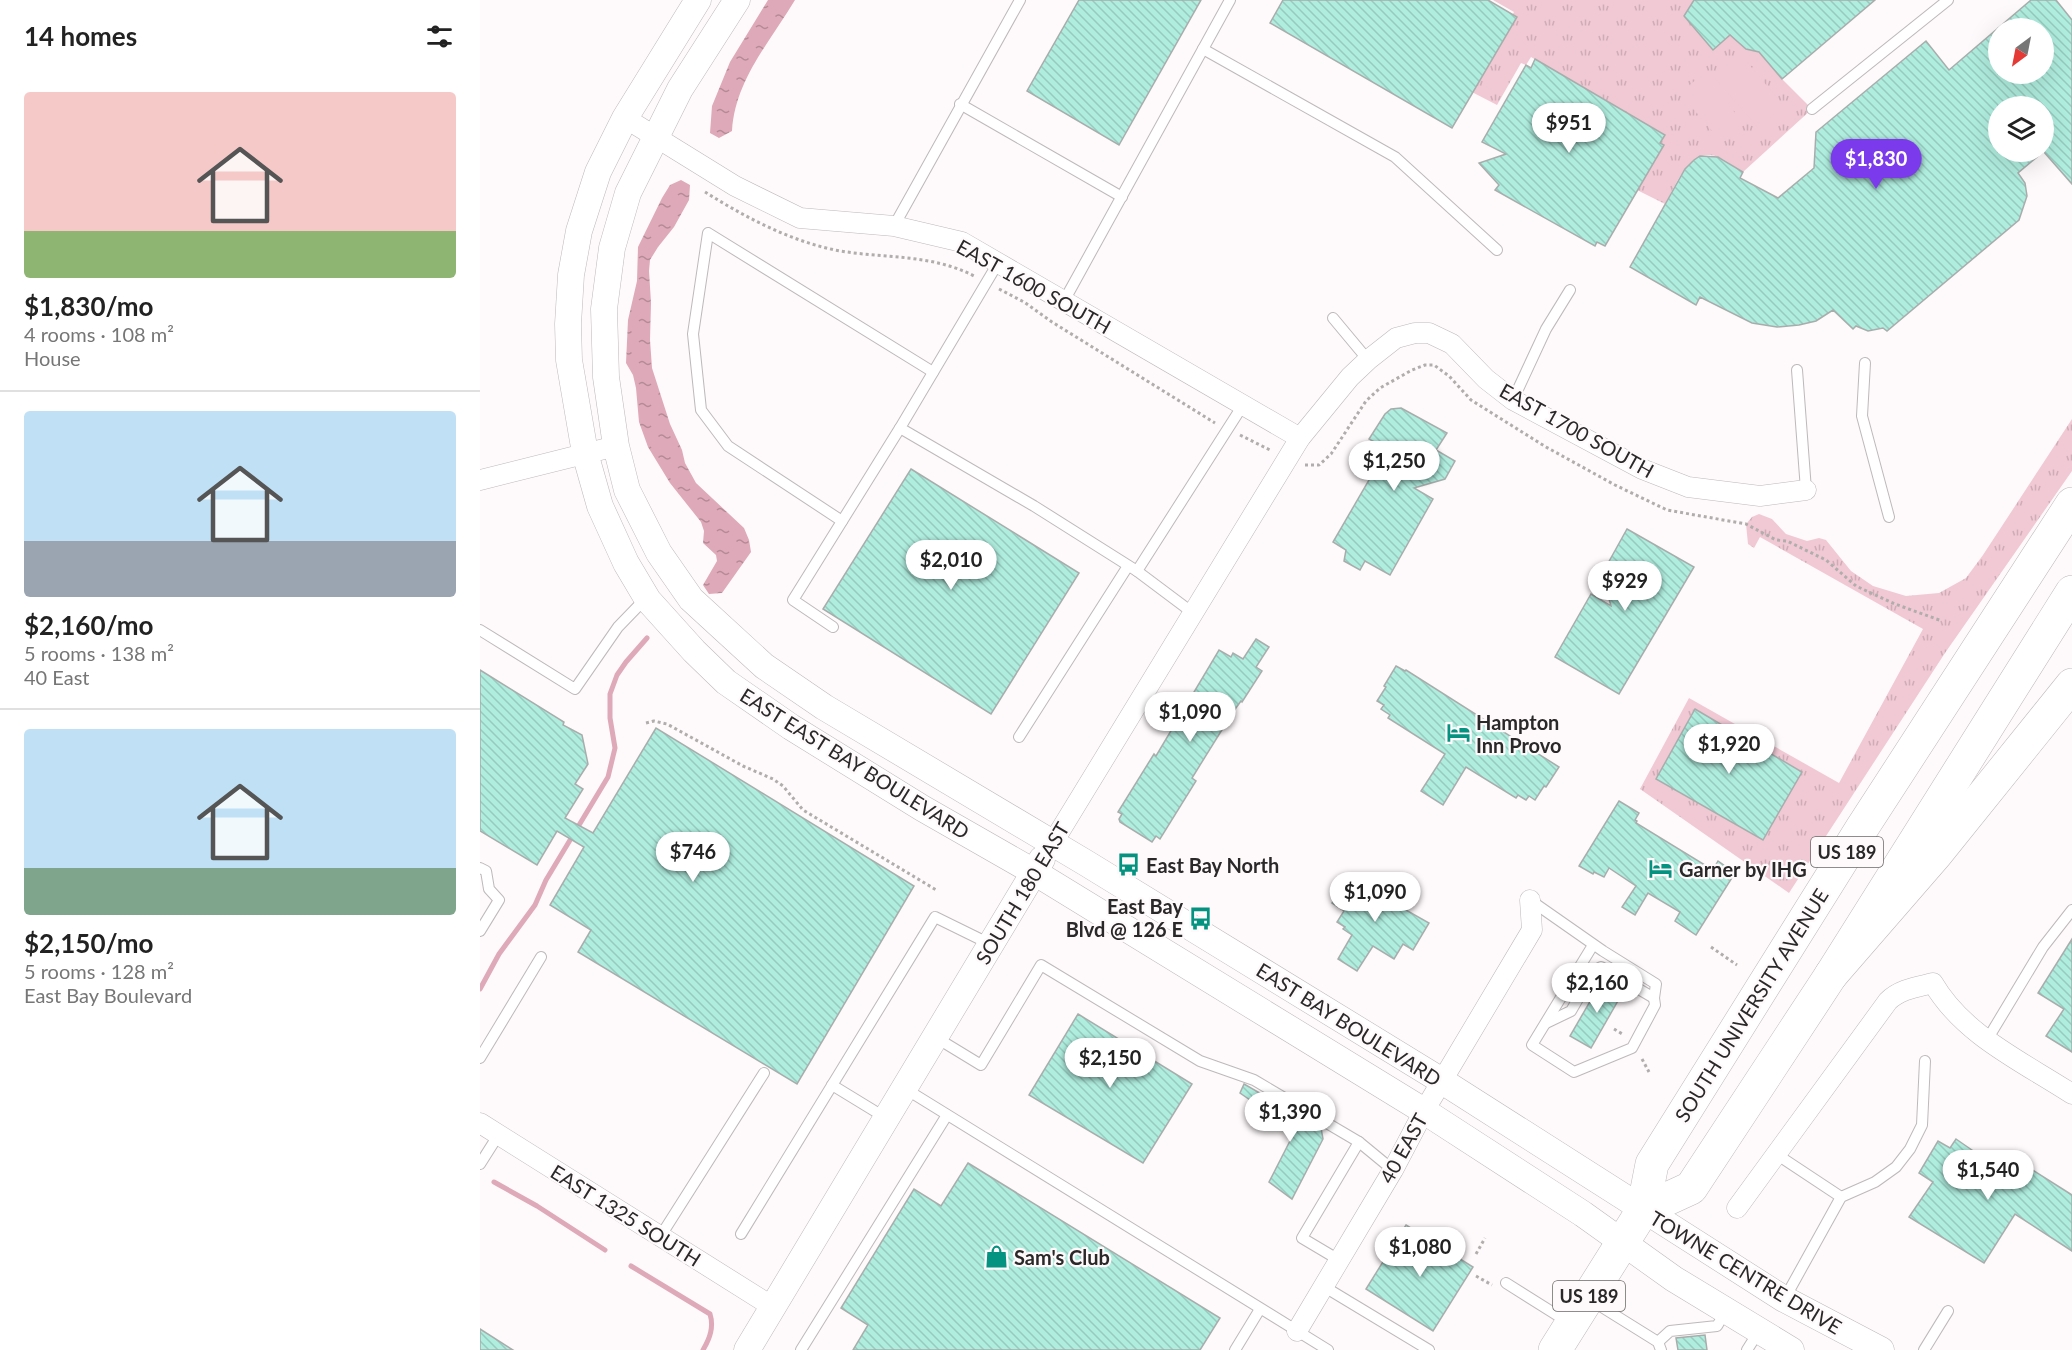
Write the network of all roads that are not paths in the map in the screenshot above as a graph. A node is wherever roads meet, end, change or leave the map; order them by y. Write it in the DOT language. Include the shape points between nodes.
graph roads {
  1 [pos="698,0"];
  2 [pos="737,0"];
  3 [pos="1020,0"];
  4 [pos="1230,0"];
  5 [pos="1948,0"];
  6 [pos="1203,49"];
  7 [pos="960,104"];
  8 [pos="1812,109"];
  9 [pos="625,118"];
  10 [pos="657,137"];
  11 [pos="1122,197"];
  12 [pos="894,226"];
  13 [pos="1497,250"];
  14 [pos="998,263"];
  15 [pos="1570,290"];
  16 [pos="1064,301"];
  17 [pos="1333,318"];
  18 [pos="1368,360"];
  19 [pos="1865,363"];
  20 [pos="1797,370"];
  21 [pos="933,372"];
  22 [pos="1513,400"];
  23 [pos="1243,405"];
  24 [pos="900,428"];
  25 [pos="1300,438"];
  26 [pos="616,446"];
  27 [pos="585,453"];
  28 [pos="480,480"];
  29 [pos="1806,490"];
  30 [pos="2072,504"];
  31 [pos="1889,517"];
  32 [pos="843,520"];
  33 [pos="1132,568"];
  34 [pos="2072,592"];
  35 [pos="647,597"];
  36 [pos="1193,613"];
  37 [pos="833,627"];
  38 [pos="480,630"];
  39 [pos="2072,685"];
  40 [pos="1019,737"];
  41 [pos="1052,844"];
  42 [pos="480,868"];
  43 [pos="1034,872"];
  44 [pos="1530,900"];
  45 [pos="2072,910"];
  46 [pos="480,931"];
  47 [pos="990,944"];
  48 [pos="1593,945"];
  49 [pos="542,957"];
  50 [pos="1831,975"];
  51 [pos="1654,998"];
  52 [pos="1546,1023"];
  53 [pos="934,1037"];
  54 [pos="1987,1040"];
  55 [pos="480,1058"];
  56 [pos="1925,1061"];
  57 [pos="764,1073"];
  58 [pos="1442,1081"];
  59 [pos="832,1085"];
  60 [pos="903,1088"];
  61 [pos="2072,1094"];
  62 [pos="1424,1111"];
  63 [pos="947,1114"];
  64 [pos="886,1118"];
  65 [pos="480,1123"];
  66 [pos="499,1134"];
  67 [pos="1359,1142"];
  68 [pos="1776,1154"];
  69 [pos="480,1164"];
  70 [pos="1393,1170"];
  71 [pos="1840,1197"];
  72 [pos="1737,1208"];
  73 [pos="1643,1210"];
  74 [pos="741,1234"];
  75 [pos="660,1237"];
  76 [pos="1622,1241"];
  77 [pos="1339,1260"];
  78 [pos="1506,1283"];
  79 [pos="1323,1286"];
  80 [pos="1784,1299"];
  81 [pos="773,1307"];
  82 [pos="1260,1309"];
  83 [pos="1726,1311"];
  84 [pos="1948,1311"];
  85 [pos="1571,1324"];
  86 [pos="1297,1331"];
  87 [pos="1413,1340"];
  88 [pos="1753,1340"];
  89 [pos="1660,1346"];
  90 [pos="747,1350"];
  91 [pos="801,1350"];
  92 [pos="1235,1350"];
  93 [pos="1328,1350"];
  94 [pos="1407,1350"];
  95 [pos="1430,1350"];
  96 [pos="1791,1350"];
  97 [pos="1881,1350"];
  98 [pos="1924,1350"];
  1 -- 9 [label="street"];
  2 -- 10 [label="street" via="680,89"];
  3 -- 7 [label="lane"];
  4 -- 6 [label="lane"];
  5 -- 8 [label="lane"];
  6 -- 11 [label="lane"];
  6 -- 13 [label="lane" via="1395,157"];
  7 -- 11 [label="lane"];
  7 -- 12 [label="lane"];
  9 -- 10 [label="street, EAST 1600 SOUTH"];
  9 -- 27 [label="street" via="591,191 571,275 569,360"];
  10 -- 12 [label="street, EAST 1600 SOUTH" via="735,186 800,218"];
  10 -- 26 [label="street" via="628,193 612,248 604,309 606,377"];
  11 -- 16 [label="lane"];
  12 -- 14 [label="street, EAST 1600 SOUTH" via="962,242"];
  14 -- 16 [label="street, EAST 1600 SOUTH"];
  14 -- 21 [label="lane"];
  15 -- 22 [label="lane" via="1546,329"];
  16 -- 23 [label="street, EAST 1600 SOUTH"];
  17 -- 18 [label="lane"];
  18 -- 22 [label="street, EAST 1700 SOUTH" via="1396,338 1429,333 1452,344"];
  18 -- 25 [label="street, EAST 1700 SOUTH"];
  19 -- 31 [label="lane" via="1862,416"];
  20 -- 29 [label="lane"];
  21 -- 24 [label="lane"];
  21 -- 32 [label="lane" via="708,233 693,334 701,410 728,446"];
  22 -- 29 [label="street, EAST 1700 SOUTH" via="1642,470 1688,487 1760,496"];
  23 -- 25 [label="street, EAST 1600 SOUTH"];
  23 -- 33 [label="lane"];
  24 -- 32 [label="lane"];
  24 -- 33 [label="lane"];
  25 -- 36 [label="street, SOUTH 180 EAST"];
  26 -- 27 [label="street"];
  26 -- 41 [label="street, EAST EAST BAY BOULEVARD" via="627,490 659,553 691,599 764,666 824,707"];
  27 -- 28 [label="street"];
  27 -- 35 [label="street, EAST EAST BAY BOULEVARD" via="600,506 626,563"];
  30 -- 73 [label="highway, SOUTH UNIVERSITY AVENUE / US 189" via="1862,828 1652,1164"];
  32 -- 37 [label="lane" via="793,600"];
  33 -- 36 [label="lane"];
  33 -- 40 [label="lane"];
  34 -- 50 [label="highway, US 189"];
  35 -- 38 [label="lane" via="618,627 575,688"];
  35 -- 43 [label="street, EAST EAST BAY BOULEVARD" via="726,682 861,771"];
  36 -- 41 [label="street, SOUTH 180 EAST"];
  39 -- 50 [label="highway" via="1936,854"];
  41 -- 43 [label="street, SOUTH 180 EAST"];
  41 -- 58 [label="street, EAST BAY BOULEVARD"];
  42 -- 46 [label="lane" via="486,872 489,889 499,900"];
  43 -- 47 [label="street, SOUTH 180 EAST"];
  43 -- 62 [label="street, EAST BAY BOULEVARD"];
  44 -- 48 [label="lane"];
  44 -- 58 [label="street, 40 EAST" via="1532,930"];
  45 -- 54 [label="lane" via="2043,947"];
  47 -- 53 [label="street, SOUTH 180 EAST"];
  47 -- 59 [label="lane" via="935,917"];
  48 -- 51 [label="lane" via="1656,984"];
  48 -- 52 [label="lane"];
  49 -- 55 [label="lane"];
  50 -- 73 [label="highway, US 189" via="1691,1188"];
  51 -- 52 [label="lane" via="1601,967 1594,971 1571,1011"];
  51 -- 52 [label="lane" via="1655,1005 1632,1048 1574,1072 1532,1045"];
  53 -- 60 [label="street, SOUTH 180 EAST"];
  53 -- 67 [label="lane" via="981,1065 1041,965 1200,1061 1254,1080"];
  54 -- 61 [label="street"];
  54 -- 68 [label="street" via="1953,1012 1933,982 1894,995"];
  56 -- 71 [label="lane" via="1922,1125 1910,1149 1896,1167 1875,1182"];
  57 -- 75 [label="lane"];
  58 -- 62 [label="street, 40 EAST"];
  58 -- 73 [label="street, EAST BAY BOULEVARD"];
  59 -- 64 [label="lane"];
  59 -- 74 [label="lane"];
  60 -- 63 [label="lane"];
  60 -- 64 [label="street, SOUTH 180 EAST"];
  62 -- 70 [label="street, 40 EAST"];
  62 -- 76 [label="street, EAST BAY BOULEVARD"];
  63 -- 82 [label="lane"];
  63 -- 91 [label="lane"];
  64 -- 81 [label="street, SOUTH 180 EAST"];
  65 -- 66 [label="street, EAST 1325 SOUTH"];
  66 -- 69 [label="lane"];
  66 -- 75 [label="street, EAST 1325 SOUTH"];
  67 -- 70 [label="lane"];
  67 -- 77 [label="lane" via="1302,1238"];
  68 -- 71 [label="lane"];
  68 -- 72 [label="street"];
  70 -- 77 [label="street, 40 EAST"];
  71 -- 80 [label="lane"];
  73 -- 76 [label="highway, SOUTH UNIVERSITY AVENUE / US 189"];
  73 -- 80 [label="street, TOWNE CENTRE DRIVE"];
  75 -- 81 [label="street, EAST 1325 SOUTH"];
  76 -- 83 [label="street, TOWNE CENTRE DRIVE"];
  76 -- 85 [label="highway, SOUTH UNIVERSITY AVENUE / US 189"];
  77 -- 79 [label="street, 40 EAST"];
  78 -- 85 [label="lane"];
  79 -- 86 [label="street, 40 EAST"];
  79 -- 87 [label="lane"];
  80 -- 97 [label="street, TOWNE CENTRE DRIVE"];
  81 -- 90 [label="street, SOUTH 180 EAST"];
  82 -- 86 [label="lane"];
  82 -- 92 [label="lane"];
  83 -- 88 [label="street, TOWNE CENTRE DRIVE"];
  83 -- 89 [label="lane" via="1717,1326 1670,1330"];
  84 -- 98 [label="lane"];
  85 -- 89 [label="lane"];
  86 -- 93 [label="lane"];
  87 -- 94 [label="lane"];
  87 -- 95 [label="lane"];
  88 -- 96 [label="street, TOWNE CENTRE DRIVE"];
}
